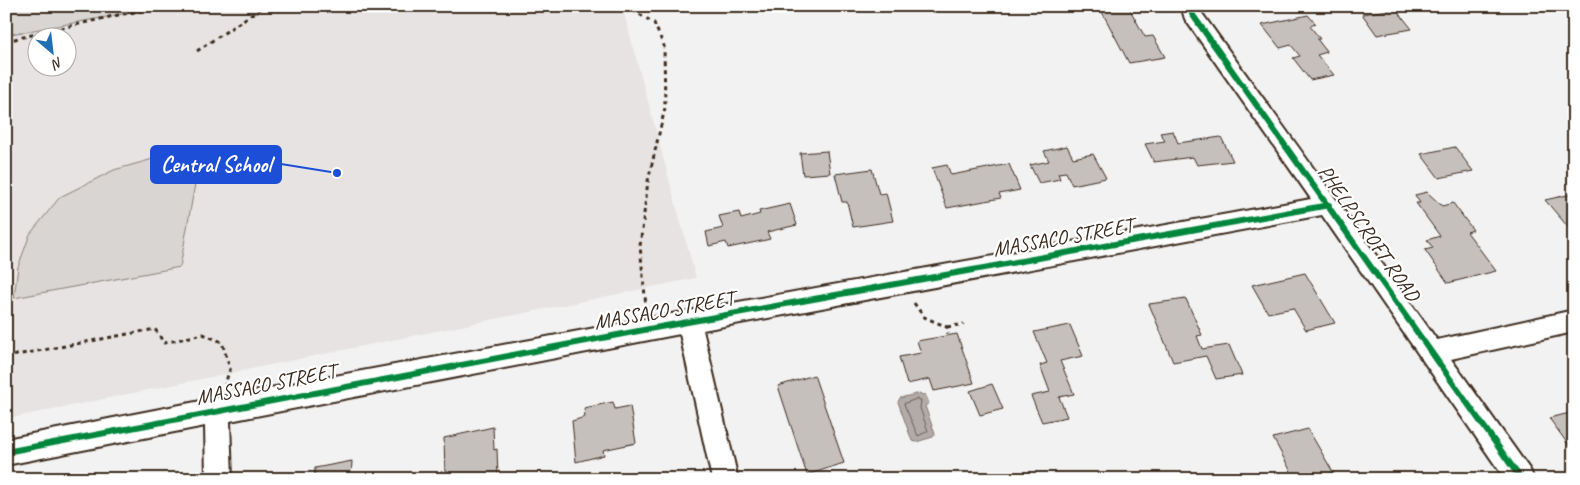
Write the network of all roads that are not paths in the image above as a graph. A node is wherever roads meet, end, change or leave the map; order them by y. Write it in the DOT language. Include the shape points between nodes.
graph roads {
  1 [pos="1190,6"];
  2 [pos="1329,205"];
  3 [pos="1574,321"];
  4 [pos="689,322"];
  5 [pos="1433,352"];
  6 [pos="216,410"];
  7 [pos="6,452"];
  8 [pos="219,479"];
  9 [pos="725,479"];
  10 [pos="1521,479"];
  1 -- 2 [label="street, PHELPSCROFT ROAD" via="1192,14"];
  2 -- 4 [label="street, MASSACO STREET"];
  2 -- 5 [label="street, PHELPSCROFT ROAD"];
  3 -- 5 [label="street"];
  4 -- 6 [label="street, MASSACO STREET"];
  4 -- 9 [label="street"];
  5 -- 10 [label="street, PHELPSCROFT ROAD"];
  6 -- 7 [label="street, MASSACO STREET"];
  6 -- 8 [label="street"];
}
